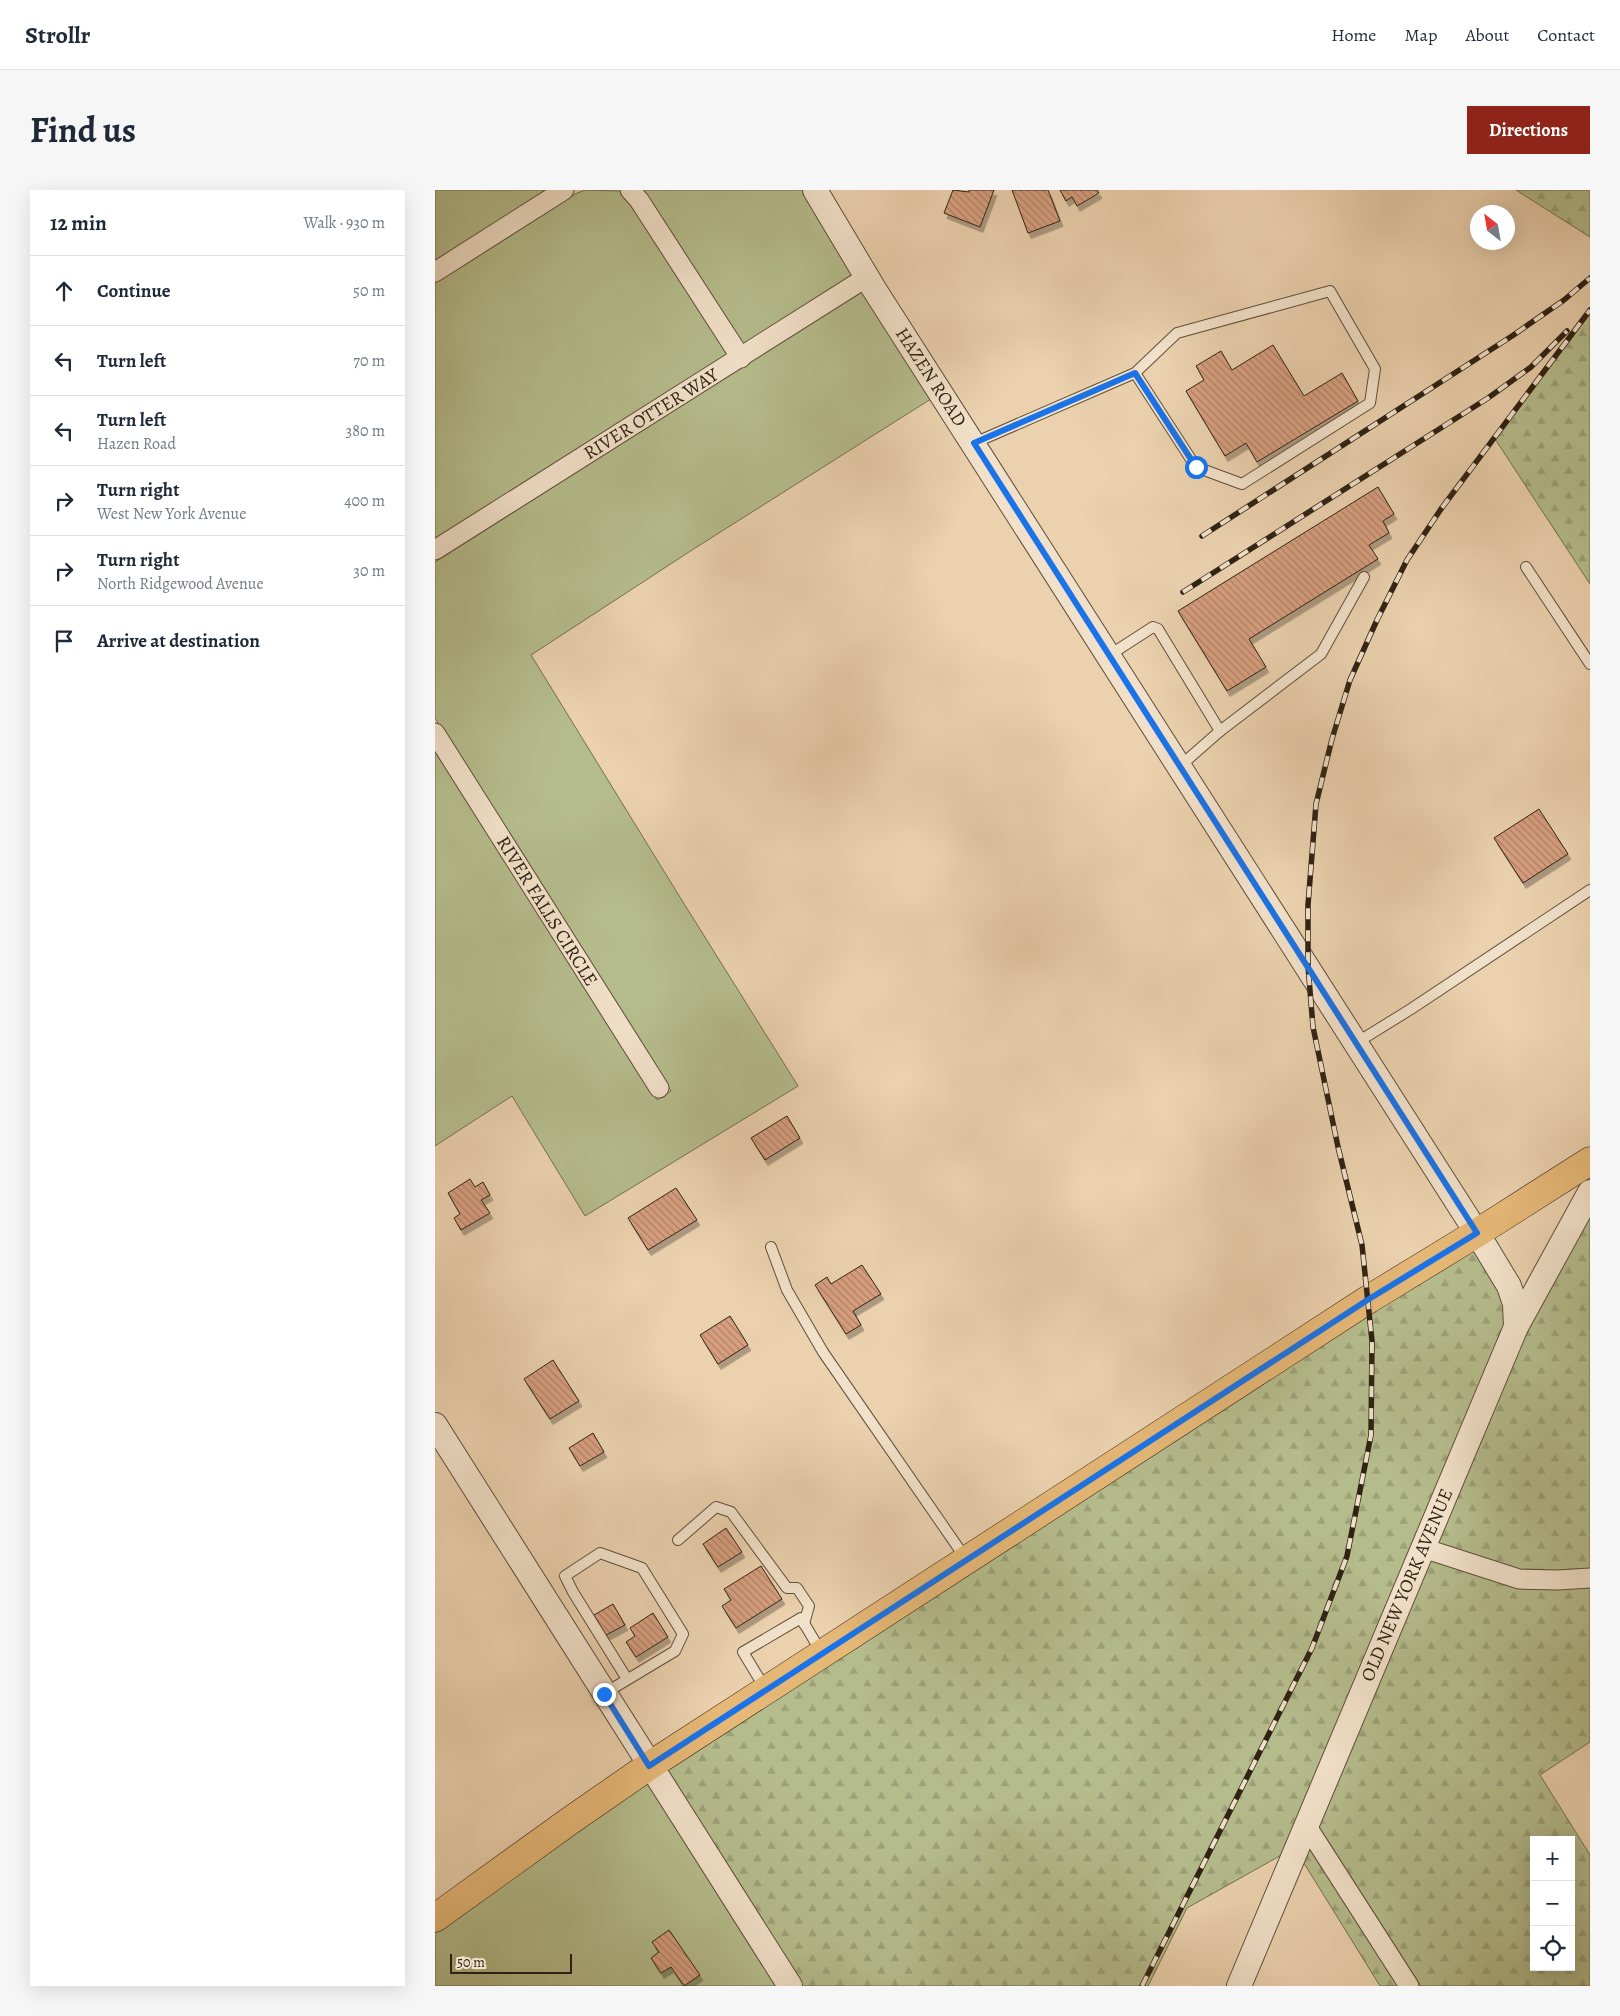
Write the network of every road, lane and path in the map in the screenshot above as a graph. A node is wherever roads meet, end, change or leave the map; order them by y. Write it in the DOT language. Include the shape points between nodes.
graph roads {
  1 [pos="564,190"];
  2 [pos="630,190"];
  3 [pos="815,190"];
  4 [pos="435,272"];
  5 [pos="867,277"];
  6 [pos="741,358"];
  7 [pos="1135,373"];
  8 [pos="974,443"];
  9 [pos="435,550"];
  10 [pos="1527,568"];
  11 [pos="1364,577"];
  12 [pos="1109,656"];
  13 [pos="1590,664"];
  14 [pos="1220,731"];
  15 [pos="435,734"];
  16 [pos="1179,767"];
  17 [pos="1590,890"];
  18 [pos="1356,1043"];
  19 [pos="659,1088"];
  20 [pos="1590,1161"];
  21 [pos="1590,1192"];
  22 [pos="1477,1233"];
  23 [pos="771,1247"];
  24 [pos="1516,1327"];
  25 [pos="435,1425"];
  26 [pos="678,1540"];
  27 [pos="1423,1548"];
  28 [pos="966,1560"];
  29 [pos="1590,1578"];
  30 [pos="805,1624"];
  31 [pos="822,1653"];
  32 [pos="627,1679"];
  33 [pos="766,1690"];
  34 [pos="604,1694"];
  35 [pos="649,1766"];
  36 [pos="1306,1825"];
  37 [pos="435,1918"];
  38 [pos="790,1986"];
  39 [pos="1239,1986"];
  40 [pos="1409,1986"];
  1 -- 4 [label="street"];
  2 -- 6 [label="street"];
  3 -- 5 [label="street, HAZEN ROAD"];
  5 -- 6 [label="street, RIVER OTTER WAY"];
  5 -- 8 [label="street, HAZEN ROAD"];
  6 -- 9 [label="street, RIVER OTTER WAY"];
  7 -- 7 [label="lane" via="1177,333 1330,291 1375,369 1370,403 1242,484 1196,467"];
  7 -- 8 [label="lane"];
  8 -- 12 [label="street, HAZEN ROAD"];
  10 -- 13 [label="lane"];
  11 -- 14 [label="lane" via="1321,654"];
  12 -- 14 [label="lane" via="1153,627 1158,629"];
  12 -- 16 [label="street, HAZEN ROAD"];
  14 -- 16 [label="lane"];
  15 -- 19 [label="street, RIVER FALLS CIRCLE"];
  16 -- 18 [label="street, HAZEN ROAD"];
  17 -- 18 [label="lane"];
  18 -- 22 [label="street, HAZEN ROAD"];
  20 -- 22 [label="main road"];
  21 -- 24 [label="street, OLD NEW YORK AVENUE"];
  22 -- 24 [label="street, HAZEN ROAD" via="1509,1286 1515,1304"];
  22 -- 28 [label="main road" via="1369,1299"];
  23 -- 28 [label="lane" via="787,1290 823,1352"];
  24 -- 27 [label="street, OLD NEW YORK AVENUE"];
  25 -- 34 [label="street"];
  26 -- 30 [label="lane" via="716,1507 731,1512 787,1588 797,1588 809,1606"];
  27 -- 29 [label="street" via="1519,1579"];
  27 -- 36 [label="street, OLD NEW YORK AVENUE"];
  28 -- 31 [label="main road"];
  30 -- 31 [label="lane"];
  30 -- 33 [label="lane" via="801,1618 743,1652"];
  31 -- 33 [label="main road"];
  32 -- 32 [label="lane" via="675,1651 683,1634 642,1568 600,1553 565,1576"];
  32 -- 34 [label="lane"];
  33 -- 35 [label="main road"];
  34 -- 35 [label="street"];
  35 -- 37 [label="main road"];
  35 -- 38 [label="street"];
  36 -- 39 [label="street, OLD NEW YORK AVENUE"];
  36 -- 40 [label="street"];
}
